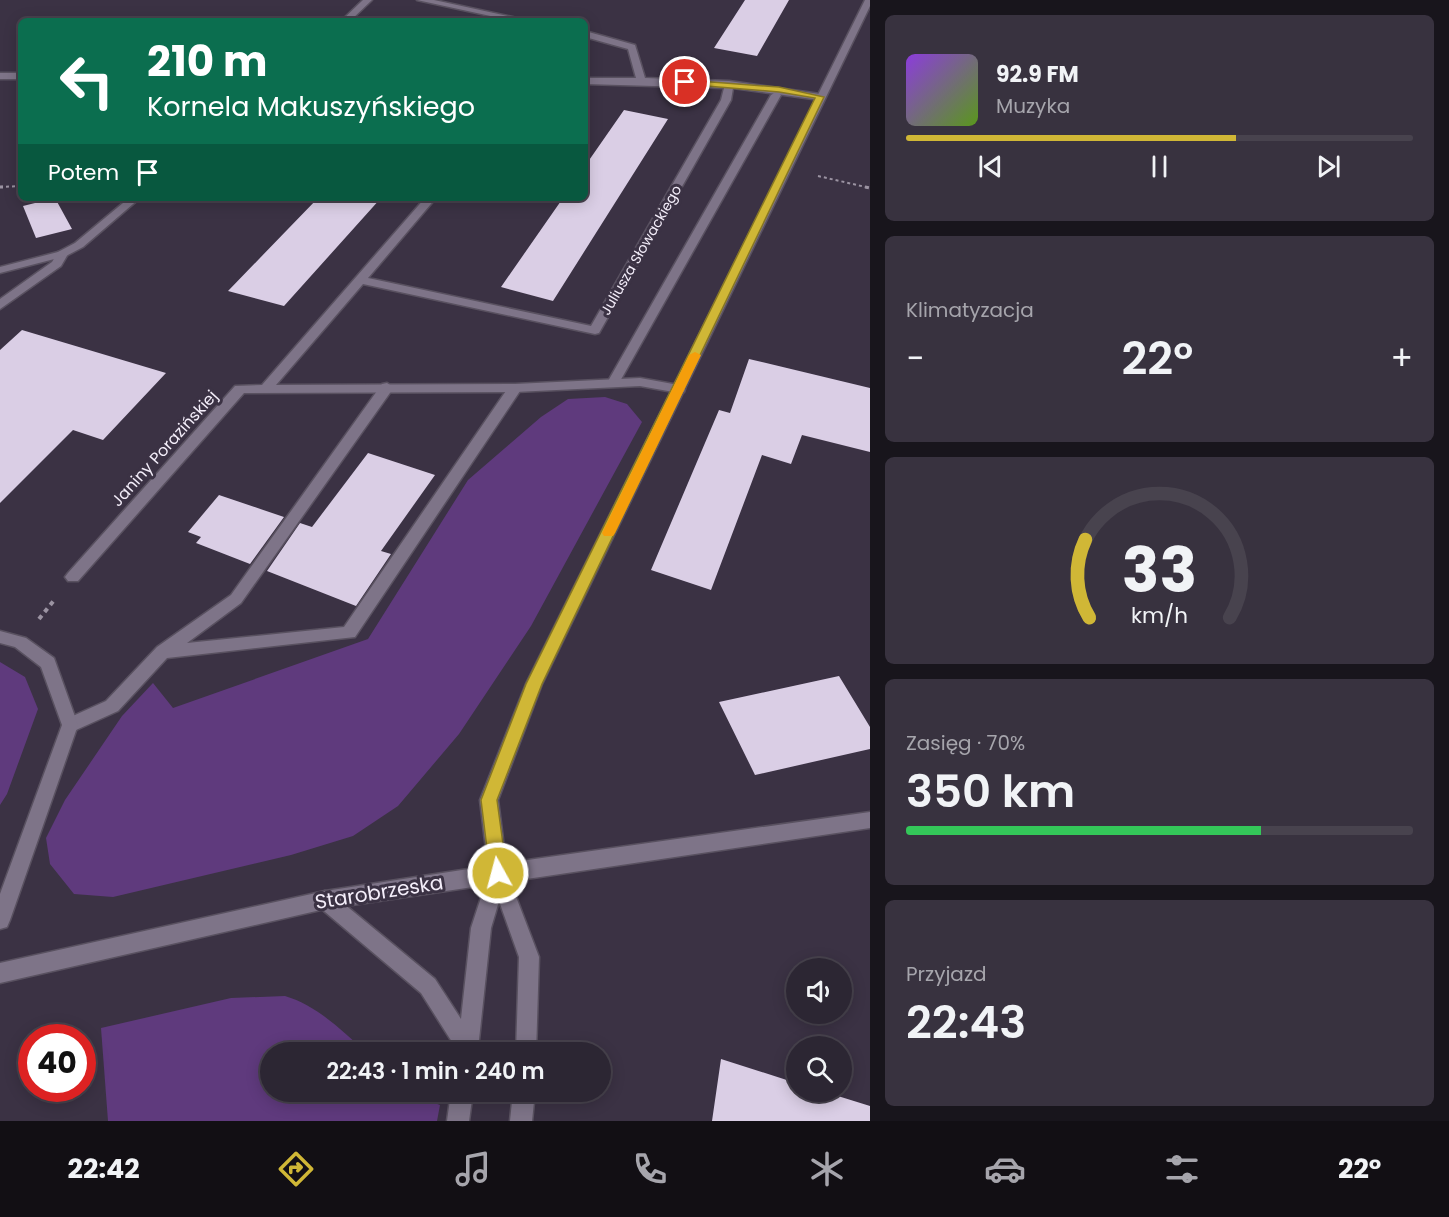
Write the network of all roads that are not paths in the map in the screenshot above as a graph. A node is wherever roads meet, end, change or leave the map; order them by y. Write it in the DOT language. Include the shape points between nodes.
graph roads {
  1 [pos="368,0"];
  2 [pos="421,0"];
  3 [pos="869,0"];
  4 [pos="348,18"];
  5 [pos="512,18"];
  6 [pos="588,35"];
  7 [pos="0,76"];
  8 [pos="18,76"];
  9 [pos="641,80"];
  10 [pos="588,81"];
  11 [pos="729,84"];
  12 [pos="776,95"];
  13 [pos="820,97"];
  14 [pos="131,201"];
  15 [pos="428,201"];
  16 [pos="62,254"];
  17 [pos="0,270"];
  18 [pos="361,280"];
  19 [pos="0,306"];
  20 [pos="614,383"];
  21 [pos="387,387"];
  22 [pos="266,388"];
  23 [pos="515,388"];
  24 [pos="679,389"];
  25 [pos="73,577"];
  26 [pos="0,638"];
  27 [pos="163,652"];
  28 [pos="70,725"];
  29 [pos="870,820"];
  30 [pos="498,873"];
  31 [pos="326,900"];
  32 [pos="0,920"];
  33 [pos="0,973"];
  34 [pos="462,1042"];
  35 [pos="468,1042"];
  36 [pos="526,1042"];
  37 [pos="461,1102"];
  38 [pos="523,1102"];
  39 [pos="458,1121"];
  40 [pos="521,1121"];
  1 -- 4 [label="street"];
  2 -- 5 [label="street"];
  3 -- 13 [label="street"];
  6 -- 9 [label="street" via="632,47"];
  7 -- 8 [label="street"];
  9 -- 10 [label="street"];
  9 -- 11 [label="street"];
  11 -- 13 [label="street"];
  11 -- 18 [label="street, Juliusza Słowackiego" via="726,100 595,330"];
  12 -- 20 [label="street"];
  13 -- 24 [label="street"];
  14 -- 16 [label="street"];
  15 -- 18 [label="street"];
  16 -- 17 [label="street"];
  16 -- 19 [label="street" via="57,264"];
  18 -- 22 [label="street"];
  20 -- 23 [label="street, Janiny Porazińskiej"];
  20 -- 24 [label="street, Janiny Porazińskiej" via="640,382"];
  21 -- 22 [label="street, Janiny Porazińskiej"];
  21 -- 23 [label="street, Janiny Porazińskiej"];
  21 -- 27 [label="street" via="236,599"];
  22 -- 25 [label="street, Janiny Porazińskiej" via="240,389"];
  23 -- 27 [label="street" via="349,633"];
  24 -- 30 [label="street" via="534,684 489,800"];
  26 -- 28 [label="street" via="20,642 48,663"];
  27 -- 28 [label="street" via="112,706"];
  28 -- 32 [label="street"];
  29 -- 30 [label="street, Starobrzeska"];
  30 -- 31 [label="street, Starobrzeska"];
  30 -- 35 [label="street" via="481,928"];
  30 -- 36 [label="street" via="529,957"];
  31 -- 33 [label="street, Starobrzeska"];
  31 -- 34 [label="street" via="428,986"];
  37 -- 39 [label="street"];
  38 -- 40 [label="street"];
}
